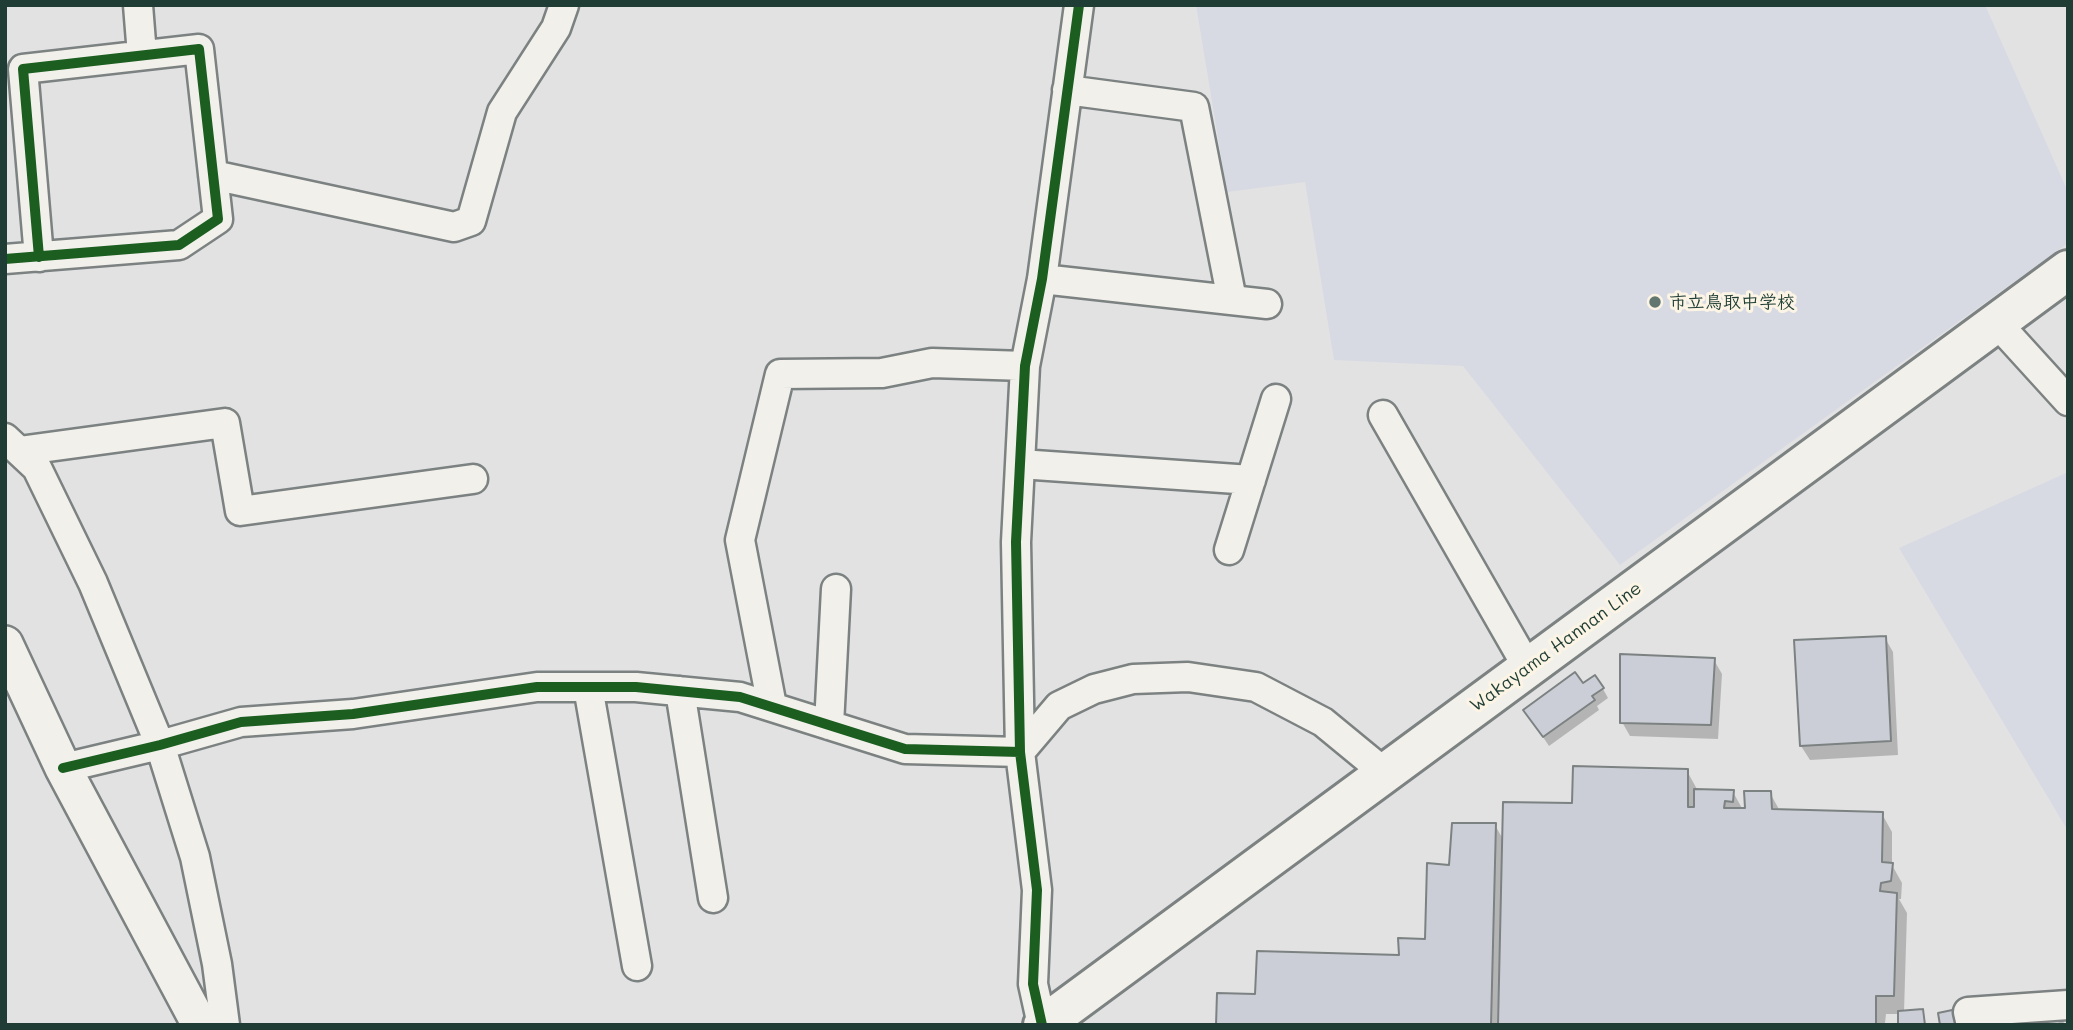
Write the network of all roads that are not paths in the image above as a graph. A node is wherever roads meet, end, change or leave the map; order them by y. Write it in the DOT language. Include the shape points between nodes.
graph roads {
  1 [pos="138,5"];
  2 [pos="564,5"];
  3 [pos="1079,5"];
  4 [pos="142,55"];
  5 [pos="1068,90"];
  6 [pos="212,175"];
  7 [pos="39,257"];
  8 [pos="5,260"];
  9 [pos="2068,270"];
  10 [pos="1042,279"];
  11 [pos="1231,300"];
  12 [pos="1267,304"];
  13 [pos="1997,323"];
  14 [pos="1025,366"];
  15 [pos="1276,399"];
  16 [pos="2068,401"];
  17 [pos="1383,415"];
  18 [pos="12,445"];
  19 [pos="1020,464"];
  20 [pos="473,479"];
  21 [pos="1251,480"];
  22 [pos="1229,550"];
  23 [pos="836,589"];
  24 [pos="5,644"];
  25 [pos="1528,668"];
  26 [pos="588,687"];
  27 [pos="680,691"];
  28 [pos="772,706"];
  29 [pos="829,725"];
  30 [pos="160,745"];
  31 [pos="1020,752"];
  32 [pos="63,768"];
  33 [pos="1385,773"];
  34 [pos="713,898"];
  35 [pos="637,966"];
  36 [pos="2068,1005"];
  37 [pos="200,1025"];
  38 [pos="225,1025"];
  39 [pos="1043,1025"];
  40 [pos="1971,1025"];
  1 -- 4 [label="street"];
  2 -- 6 [label="street" via="555,28 502,112 471,221 454,227"];
  3 -- 5 [label="street"];
  4 -- 6 [label="street" via="199,48"];
  4 -- 7 [label="street" via="23,69"];
  5 -- 10 [label="street"];
  5 -- 11 [label="street" via="1194,107"];
  6 -- 7 [label="street" via="218,219 179,245"];
  7 -- 8 [label="street"];
  9 -- 13 [label="main road, Wakayama Hannan Line"];
  10 -- 11 [label="street"];
  10 -- 14 [label="street"];
  11 -- 12 [label="street"];
  13 -- 16 [label="street"];
  13 -- 25 [label="main road, Wakayama Hannan Line"];
  14 -- 19 [label="street"];
  14 -- 28 [label="street" via="932,362 882,373 780,374 740,540"];
  15 -- 21 [label="street"];
  17 -- 25 [label="street"];
  18 -- 20 [label="street" via="225,424 240,511"];
  18 -- 30 [label="street" via="37,468 93,583"];
  19 -- 21 [label="street"];
  19 -- 31 [label="street" via="1016,542"];
  21 -- 22 [label="street"];
  23 -- 29 [label="street"];
  24 -- 32 [label="street"];
  25 -- 33 [label="main road, Wakayama Hannan Line"];
  26 -- 27 [label="street"];
  26 -- 30 [label="street" via="537,687 353,714 242,722"];
  26 -- 35 [label="street"];
  27 -- 28 [label="street" via="740,697"];
  27 -- 34 [label="street"];
  28 -- 29 [label="street"];
  29 -- 31 [label="street" via="905,749"];
  30 -- 32 [label="street"];
  30 -- 38 [label="street" via="195,857"];
  31 -- 33 [label="street" via="1059,706 1094,689 1133,679 1188,677 1256,687 1323,722"];
  31 -- 39 [label="street" via="1037,890 1033,984"];
  32 -- 37 [label="street"];
  33 -- 39 [label="main road, Wakayama Hannan Line"];
  36 -- 40 [label="street" via="1968,1012"];
}
